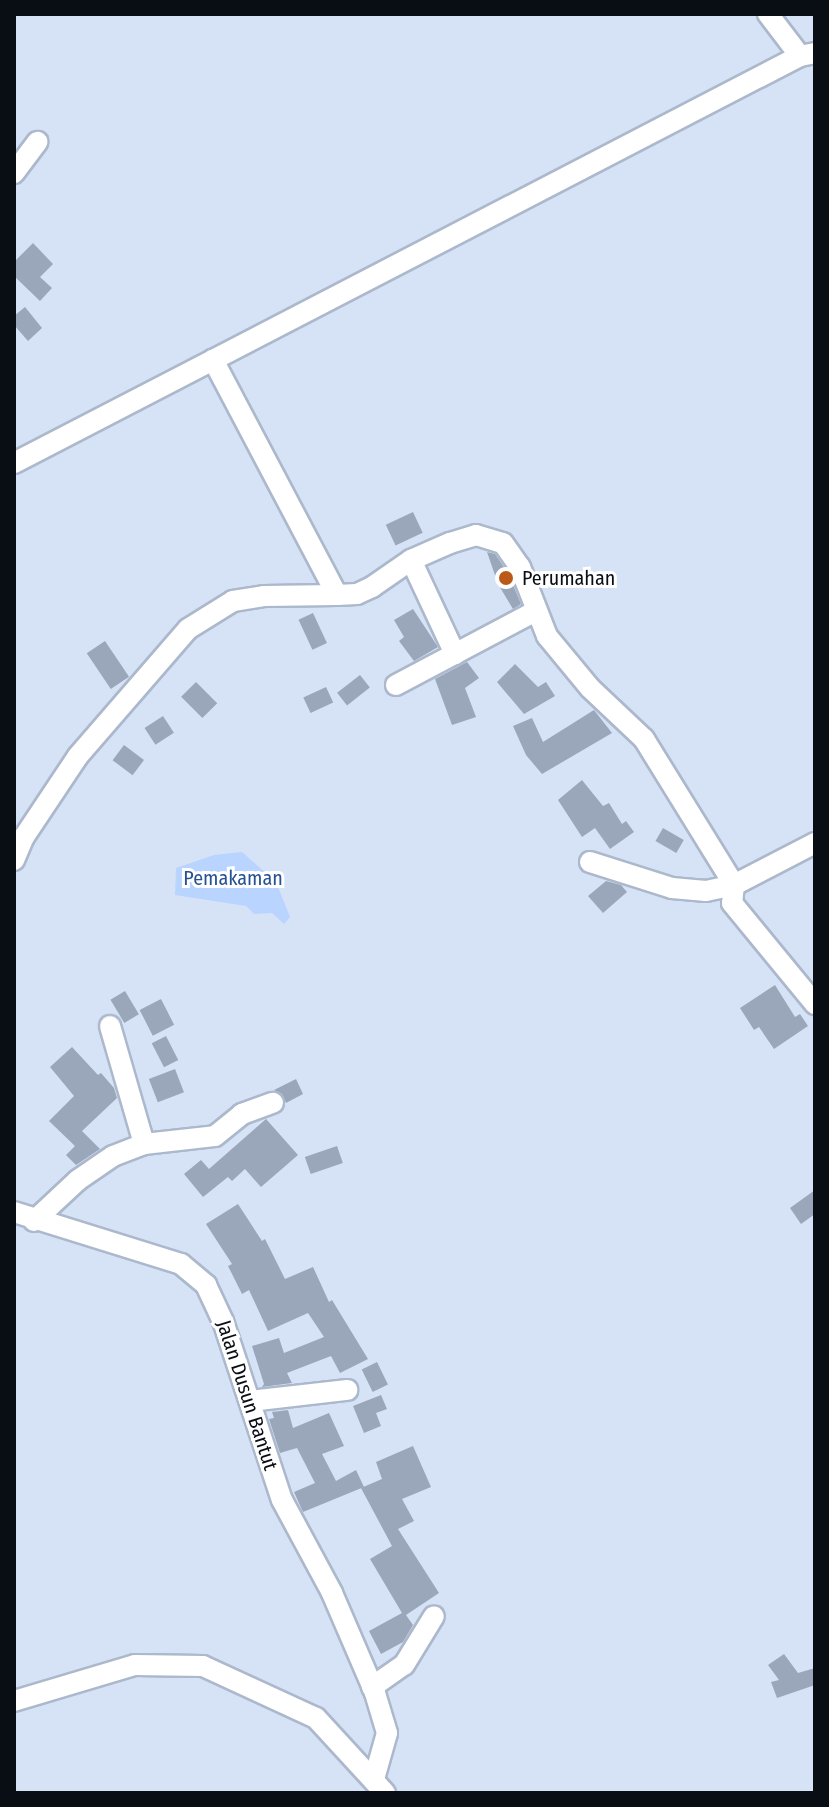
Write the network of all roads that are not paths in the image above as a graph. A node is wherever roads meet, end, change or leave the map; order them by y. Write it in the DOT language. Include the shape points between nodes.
graph roads {
  1 [pos="768,14"];
  2 [pos="807,55"];
  3 [pos="37,142"];
  4 [pos="14,173"];
  5 [pos="213,360"];
  6 [pos="14,463"];
  7 [pos="411,560"];
  8 [pos="337,595"];
  9 [pos="534,612"];
  10 [pos="455,654"];
  11 [pos="396,685"];
  12 [pos="815,843"];
  13 [pos="14,860"];
  14 [pos="590,862"];
  15 [pos="734,885"];
  16 [pos="815,1004"];
  17 [pos="110,1026"];
  18 [pos="273,1103"];
  19 [pos="144,1144"];
  20 [pos="14,1212"];
  21 [pos="34,1221"];
  22 [pos="347,1390"];
  23 [pos="250,1401"];
  24 [pos="434,1616"];
  25 [pos="374,1690"];
  26 [pos="14,1701"];
  27 [pos="379,1786"];
  1 -- 2 [label="street"];
  2 -- 5 [label="street"];
  3 -- 4 [label="street"];
  5 -- 6 [label="street"];
  5 -- 8 [label="street"];
  7 -- 8 [label="street" via="372,587"];
  7 -- 9 [label="street" via="476,535 493,537 513,551"];
  7 -- 10 [label="street"];
  8 -- 13 [label="street" via="233,601 188,629 78,756"];
  9 -- 10 [label="street"];
  9 -- 15 [label="street" via="560,653 644,739"];
  10 -- 11 [label="street"];
  12 -- 15 [label="street"];
  14 -- 15 [label="street" via="690,891"];
  15 -- 16 [label="street" via="732,903"];
  17 -- 19 [label="street"];
  18 -- 19 [label="street" via="237,1117 215,1136"];
  19 -- 21 [label="street" via="113,1156 78,1180"];
  20 -- 21 [label="street, Jalan Dusun Bantut"];
  21 -- 23 [label="street, Jalan Dusun Bantut" via="181,1264 198,1276 214,1298"];
  22 -- 23 [label="street"];
  23 -- 25 [label="street, Jalan Dusun Bantut" via="282,1500 332,1593"];
  24 -- 25 [label="street" via="404,1665"];
  25 -- 27 [label="street, Jalan Dusun Bantut" via="387,1733"];
  26 -- 27 [label="street" via="135,1665 203,1666 316,1718"];
}
